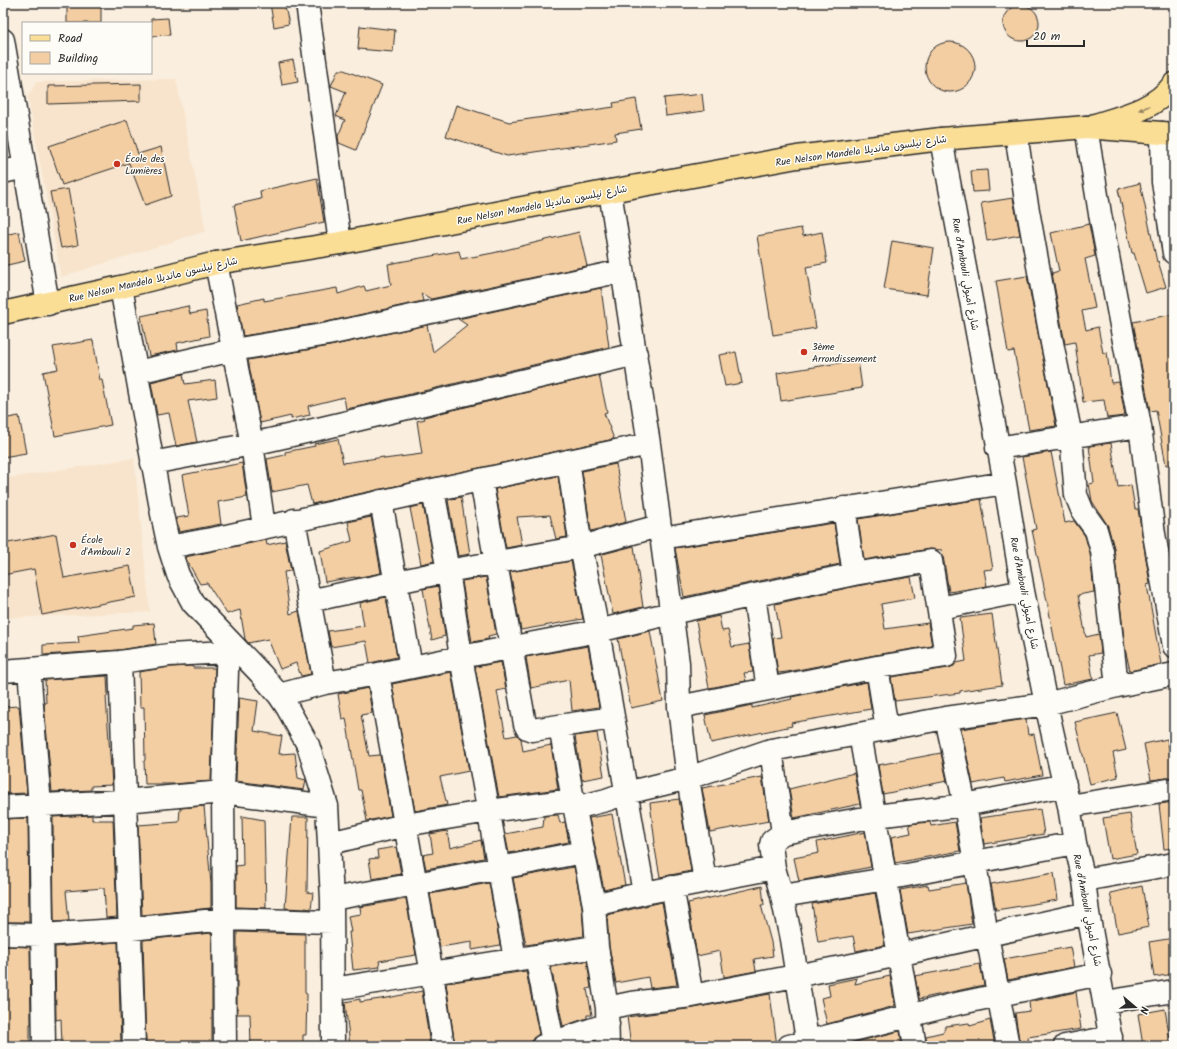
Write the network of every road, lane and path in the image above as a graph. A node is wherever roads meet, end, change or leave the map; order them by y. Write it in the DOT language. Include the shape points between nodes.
graph roads {
  1 [pos="307,3"];
  2 [pos="3,40"];
  3 [pos="1174,84"];
  4 [pos="1086,127"];
  5 [pos="1016,133"];
  6 [pos="1168,134"];
  7 [pos="941,139"];
  8 [pos="24,167"];
  9 [pos="3,172"];
  10 [pos="610,191"];
  11 [pos="340,243"];
  12 [pos="1174,253"];
  13 [pos="216,263"];
  14 [pos="622,270"];
  15 [pos="121,288"];
  16 [pos="48,304"];
  17 [pos="3,313"];
  18 [pos="233,350"];
  19 [pos="636,354"];
  20 [pos="137,372"];
  21 [pos="1140,426"];
  22 [pos="1071,436"];
  23 [pos="252,444"];
  24 [pos="649,444"];
  25 [pos="997,448"];
  26 [pos="568,461"];
  27 [pos="152,463"];
  28 [pos="481,480"];
  29 [pos="1005,482"];
  30 [pos="433,490"];
  31 [pos="382,501"];
  32 [pos="844,508"];
  33 [pos="294,520"];
  34 [pos="264,527"];
  35 [pos="660,532"];
  36 [pos="581,546"];
  37 [pos="169,547"];
  38 [pos="496,562"];
  39 [pos="448,571"];
  40 [pos="854,574"];
  41 [pos="395,582"];
  42 [pos="1023,591"];
  43 [pos="754,596"];
  44 [pos="310,601"];
  45 [pos="940,608"];
  46 [pos="671,613"];
  47 [pos="598,631"];
  48 [pos="228,646"];
  49 [pos="1174,646"];
  50 [pos="511,647"];
  51 [pos="461,657"];
  52 [pos="120,662"];
  53 [pos="411,667"];
  54 [pos="877,667"];
  55 [pos="29,669"];
  56 [pos="3,671"];
  57 [pos="378,674"];
  58 [pos="1174,674"];
  59 [pos="325,683"];
  60 [pos="1118,686"];
  61 [pos="768,689"];
  62 [pos="279,695"];
  63 [pos="1046,704"];
  64 [pos="679,707"];
  65 [pos="614,718"];
  66 [pos="946,718"];
  67 [pos="560,726"];
  68 [pos="888,729"];
  69 [pos="860,734"];
  70 [pos="771,750"];
  71 [pos="688,778"];
  72 [pos="1065,785"];
  73 [pos="1174,790"];
  74 [pos="223,792"];
  75 [pos="626,793"];
  76 [pos="124,802"];
  77 [pos="574,804"];
  78 [pos="40,805"];
  79 [pos="965,805"];
  80 [pos="327,806"];
  81 [pos="1069,806"];
  82 [pos="3,807"];
  83 [pos="489,811"];
  84 [pos="876,816"];
  85 [pos="405,825"];
  86 [pos="783,833"];
  87 [pos="330,843"];
  88 [pos="1075,843"];
  89 [pos="583,852"];
  90 [pos="974,862"];
  91 [pos="1174,864"];
  92 [pos="499,868"];
  93 [pos="774,868"];
  94 [pos="886,879"];
  95 [pos="1084,880"];
  96 [pos="705,881"];
  97 [pos="416,884"];
  98 [pos="672,888"];
  99 [pos="644,893"];
  100 [pos="782,896"];
  101 [pos="332,899"];
  102 [pos="594,905"];
  103 [pos="1088,913"];
  104 [pos="224,920"];
  105 [pos="332,922"];
  106 [pos="131,929"];
  107 [pos="3,934"];
  108 [pos="42,935"];
  109 [pos="987,935"];
  110 [pos="597,947"];
  111 [pos="898,955"];
  112 [pos="525,957"];
  113 [pos="432,974"];
  114 [pos="1100,974"];
  115 [pos="797,976"];
  116 [pos="333,989"];
  117 [pos="1174,991"];
  118 [pos="998,995"];
  119 [pos="692,996"];
  120 [pos="1105,1002"];
  121 [pos="608,1016"];
  122 [pos="910,1016"];
  123 [pos="1112,1042"];
  124 [pos="548,1044"];
  125 [pos="802,1045"];
  126 [pos="44,1046"];
  127 [pos="134,1046"];
  128 [pos="225,1046"];
  129 [pos="333,1046"];
  130 [pos="443,1046"];
  131 [pos="608,1046"];
  132 [pos="915,1046"];
  133 [pos="1008,1046"];
  134 [pos="1065,1046"];
  1 -- 11 [label="street"];
  2 -- 8 [label="street"];
  3 -- 4 [label="main road, Rue Nelson Mandela شارع نيلسون مانديلا, one-way" via="1165,95 1151,105"];
  4 -- 5 [label="main road, Rue Nelson Mandela شارع نيلسون مانديلا"];
  4 -- 6 [label="main road, Rue Nelson Mandela شارع نيلسون مانديلا"];
  4 -- 21 [label="street"];
  5 -- 7 [label="main road, Rue Nelson Mandela شارع نيلسون مانديلا"];
  5 -- 22 [label="street" via="1024,194"];
  6 -- 12 [label="street" via="1163,182"];
  7 -- 10 [label="main road, Rue Nelson Mandela شارع نيلسون مانديلا" via="797,157"];
  7 -- 25 [label="street, Rue d'Ambouli شارع أمبولي"];
  8 -- 9 [label="street"];
  8 -- 16 [label="street"];
  10 -- 11 [label="main road, Rue Nelson Mandela شارع نيلسون مانديلا"];
  10 -- 14 [label="street"];
  11 -- 13 [label="main road, Rue Nelson Mandela شارع نيلسون مانديلا"];
  13 -- 15 [label="main road, Rue Nelson Mandela شارع نيلسون مانديلا"];
  13 -- 18 [label="street"];
  14 -- 18 [label="street" via="328,334"];
  14 -- 19 [label="street"];
  15 -- 16 [label="main road, Rue Nelson Mandela شارع نيلسون مانديلا"];
  15 -- 20 [label="street"];
  16 -- 17 [label="main road, Rue Nelson Mandela شارع نيلسون مانديلا"];
  18 -- 20 [label="street"];
  18 -- 23 [label="street"];
  19 -- 23 [label="street"];
  19 -- 24 [label="street"];
  20 -- 27 [label="street"];
  21 -- 22 [label="street"];
  21 -- 49 [label="street" via="1154,534"];
  22 -- 25 [label="street"];
  22 -- 60 [label="street" via="1076,495 1083,512 1096,530 1102,551"];
  23 -- 27 [label="street"];
  23 -- 34 [label="street"];
  24 -- 26 [label="street"];
  24 -- 35 [label="street"];
  25 -- 29 [label="street, Rue d'Ambouli شارع أمبولي"];
  26 -- 28 [label="street"];
  26 -- 36 [label="street"];
  27 -- 37 [label="street"];
  28 -- 30 [label="street"];
  28 -- 38 [label="street"];
  29 -- 32 [label="street"];
  29 -- 42 [label="street, Rue d'Ambouli شارع أمبولي"];
  30 -- 31 [label="street"];
  30 -- 39 [label="street"];
  31 -- 33 [label="street"];
  31 -- 41 [label="street"];
  32 -- 35 [label="street"];
  32 -- 40 [label="street"];
  33 -- 34 [label="street"];
  33 -- 44 [label="street"];
  34 -- 37 [label="street"];
  35 -- 36 [label="street"];
  35 -- 46 [label="street"];
  36 -- 38 [label="street"];
  36 -- 47 [label="street"];
  37 -- 48 [label="street" via="178,574 193,603"];
  38 -- 39 [label="street"];
  38 -- 50 [label="street"];
  39 -- 41 [label="street"];
  39 -- 51 [label="street"];
  40 -- 43 [label="street"];
  40 -- 45 [label="street" via="932,562"];
  41 -- 44 [label="street"];
  41 -- 53 [label="street"];
  42 -- 45 [label="street"];
  42 -- 63 [label="street, Rue d'Ambouli شارع أمبولي"];
  43 -- 46 [label="street"];
  43 -- 61 [label="street"];
  44 -- 59 [label="street"];
  45 -- 54 [label="street" via="946,656"];
  46 -- 47 [label="street"];
  46 -- 64 [label="street" via="678,663"];
  47 -- 50 [label="street"];
  47 -- 65 [label="street"];
  48 -- 52 [label="street"];
  48 -- 62 [label="street" via="260,672"];
  48 -- 74 [label="street"];
  50 -- 51 [label="street"];
  50 -- 67 [label="street" via="525,724 532,730"];
  51 -- 53 [label="street"];
  51 -- 83 [label="street"];
  52 -- 55 [label="street"];
  52 -- 76 [label="street"];
  53 -- 57 [label="street"];
  54 -- 61 [label="street"];
  54 -- 68 [label="street"];
  55 -- 56 [label="street"];
  55 -- 78 [label="street"];
  57 -- 59 [label="street"];
  57 -- 85 [label="street"];
  58 -- 60 [label="street"];
  59 -- 62 [label="street"];
  60 -- 63 [label="street"];
  61 -- 64 [label="street"];
  62 -- 80 [label="street" via="308,745"];
  63 -- 66 [label="street"];
  63 -- 72 [label="street, Rue d'Ambouli شارع أمبولي"];
  64 -- 71 [label="street"];
  65 -- 67 [label="street"];
  65 -- 75 [label="street"];
  66 -- 68 [label="street"];
  66 -- 79 [label="street"];
  67 -- 77 [label="street"];
  68 -- 69 [label="street"];
  69 -- 70 [label="street"];
  69 -- 84 [label="street"];
  70 -- 71 [label="street"];
  70 -- 86 [label="street"];
  71 -- 75 [label="street"];
  71 -- 96 [label="street"];
  72 -- 79 [label="street"];
  72 -- 81 [label="street, Rue d'Ambouli شارع أمبولي"];
  73 -- 81 [label="street"];
  74 -- 76 [label="street"];
  74 -- 80 [label="street"];
  74 -- 104 [label="street"];
  75 -- 77 [label="street" via="606,800"];
  75 -- 99 [label="street"];
  76 -- 78 [label="street"];
  76 -- 106 [label="street"];
  77 -- 83 [label="street"];
  77 -- 89 [label="street"];
  78 -- 82 [label="street"];
  78 -- 108 [label="street"];
  79 -- 84 [label="street"];
  79 -- 90 [label="street"];
  80 -- 87 [label="street"];
  81 -- 88 [label="street, Rue d'Ambouli شارع أمبولي"];
  83 -- 85 [label="street"];
  83 -- 92 [label="street"];
  84 -- 86 [label="street"];
  84 -- 94 [label="street"];
  85 -- 87 [label="street"];
  85 -- 97 [label="street"];
  86 -- 93 [label="street" via="772,841"];
  87 -- 101 [label="street"];
  88 -- 90 [label="street"];
  88 -- 95 [label="street, Rue d'Ambouli شارع أمبولي"];
  89 -- 92 [label="street"];
  89 -- 102 [label="street"];
  90 -- 94 [label="street"];
  90 -- 109 [label="street"];
  91 -- 95 [label="street"];
  92 -- 97 [label="street"];
  92 -- 112 [label="street"];
  93 -- 96 [label="street"];
  93 -- 100 [label="street"];
  94 -- 100 [label="street"];
  94 -- 111 [label="street"];
  95 -- 103 [label="street, Rue d'Ambouli شارع أمبولي"];
  96 -- 98 [label="street"];
  97 -- 101 [label="street"];
  97 -- 113 [label="street"];
  98 -- 99 [label="street"];
  98 -- 119 [label="street"];
  99 -- 102 [label="street"];
  100 -- 115 [label="street"];
  101 -- 105 [label="street"];
  102 -- 110 [label="street"];
  103 -- 109 [label="street"];
  103 -- 114 [label="street, Rue d'Ambouli شارع أمبولي"];
  104 -- 105 [label="street"];
  104 -- 106 [label="street"];
  104 -- 128 [label="street"];
  105 -- 116 [label="street"];
  106 -- 108 [label="street"];
  106 -- 127 [label="street"];
  107 -- 108 [label="street"];
  108 -- 126 [label="street"];
  109 -- 111 [label="street"];
  109 -- 118 [label="street"];
  110 -- 112 [label="street"];
  110 -- 121 [label="street"];
  111 -- 115 [label="street"];
  111 -- 122 [label="street"];
  112 -- 113 [label="street"];
  112 -- 124 [label="street"];
  113 -- 116 [label="street"];
  113 -- 130 [label="street"];
  114 -- 118 [label="street"];
  114 -- 120 [label="street, Rue d'Ambouli شارع أمبولي"];
  115 -- 119 [label="street"];
  115 -- 125 [label="street"];
  116 -- 129 [label="street"];
  117 -- 120 [label="street"];
  118 -- 122 [label="street"];
  118 -- 133 [label="street"];
  119 -- 121 [label="street" via="631,1003"];
  120 -- 123 [label="street, Rue d'Ambouli شارع أمبولي"];
  121 -- 124 [label="street"];
  121 -- 131 [label="street"];
  122 -- 125 [label="street"];
  122 -- 132 [label="street"];
  123 -- 134 [label="street"];
}
